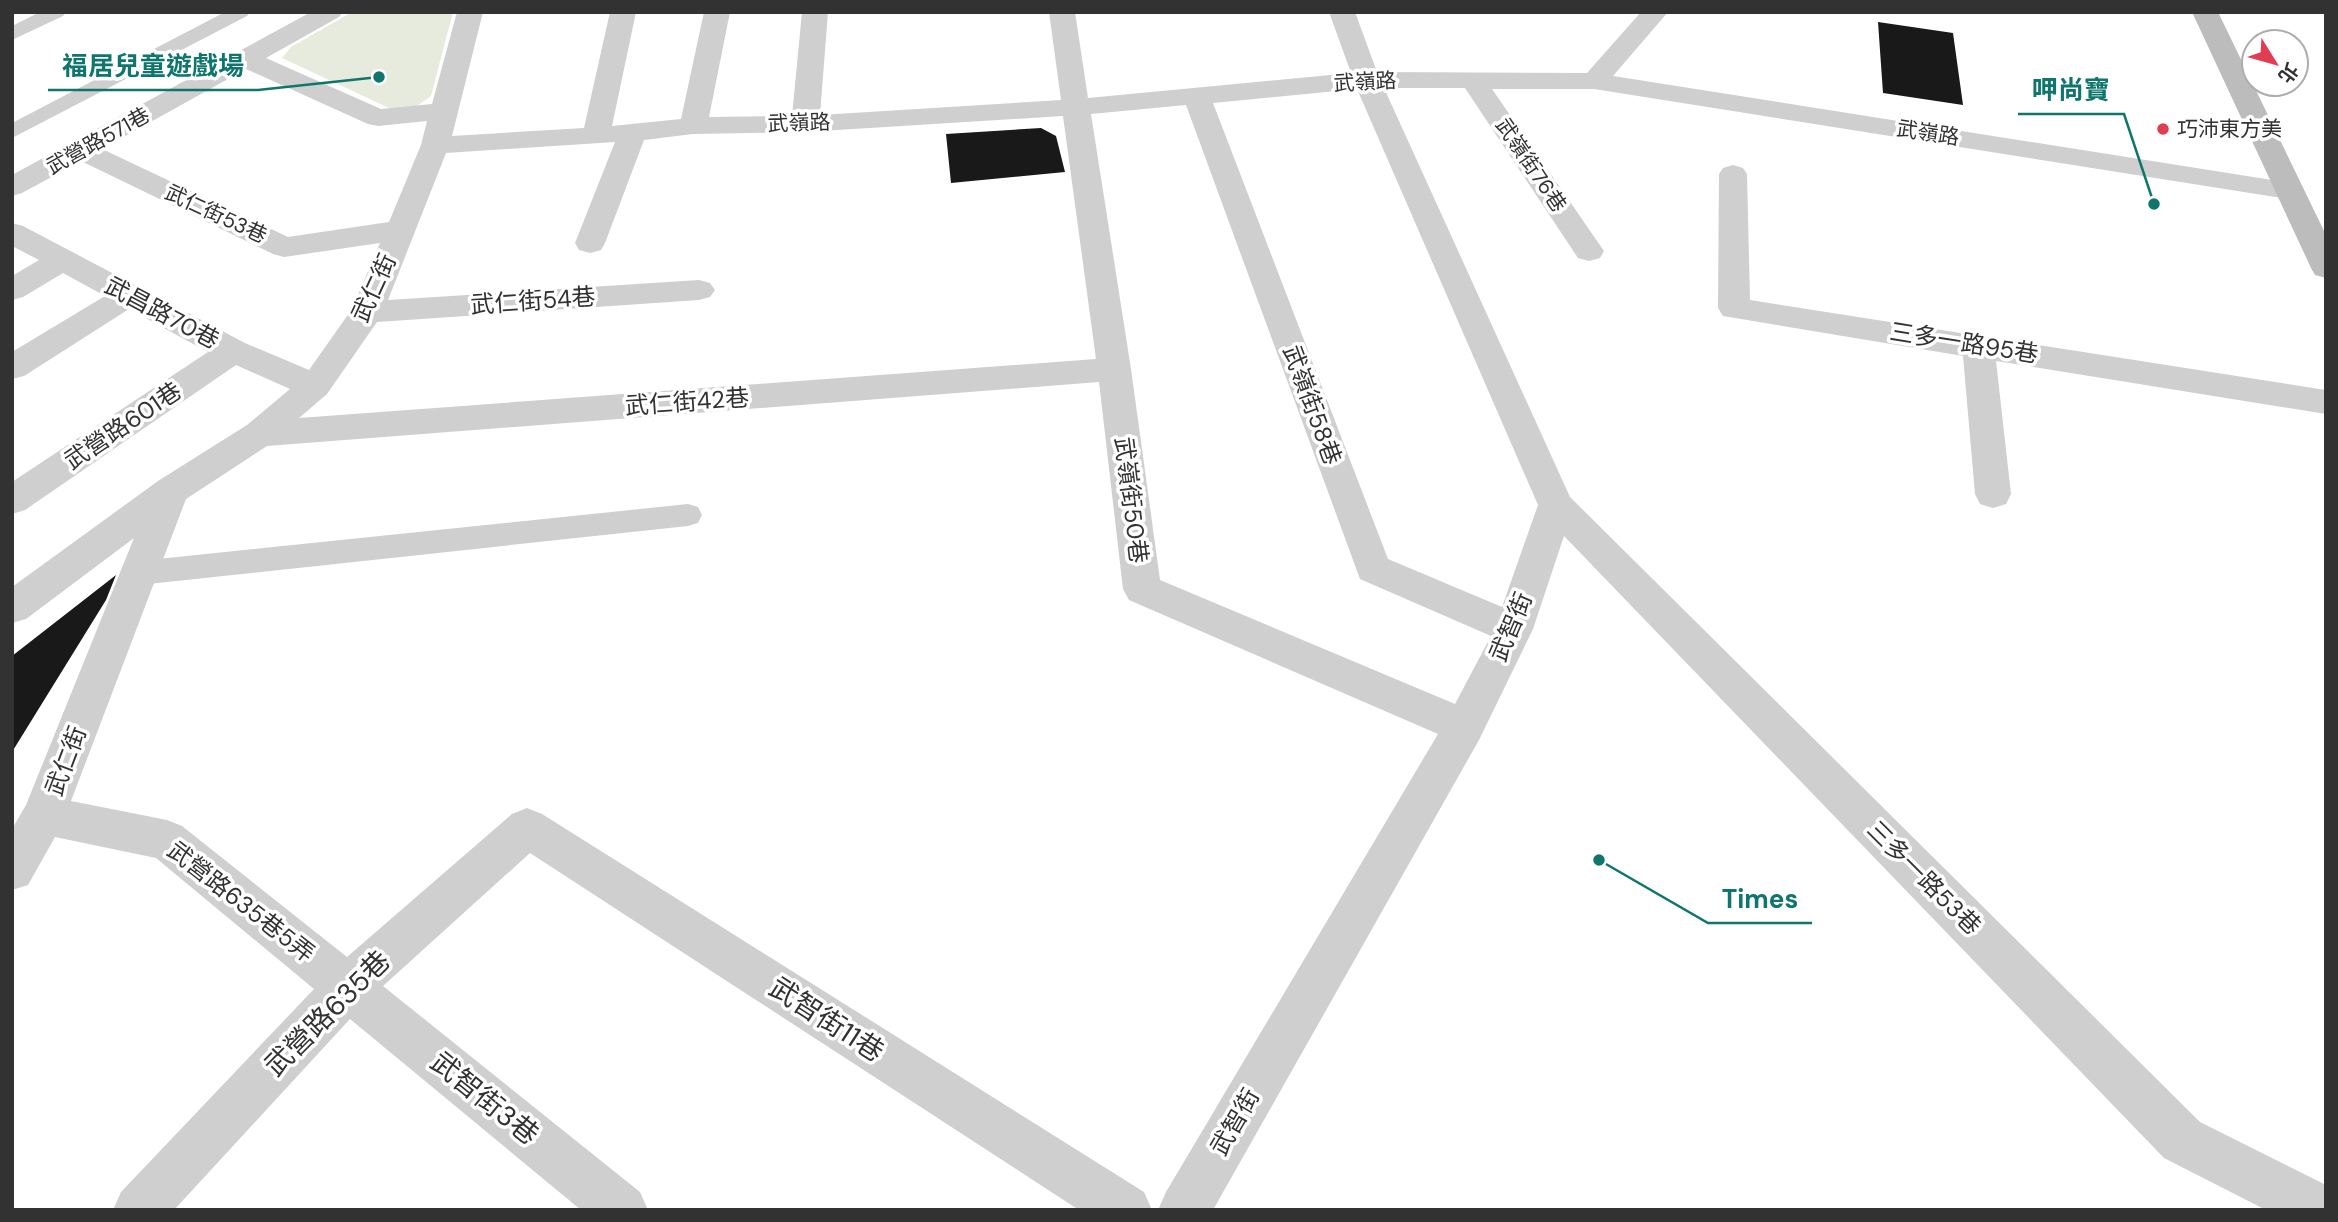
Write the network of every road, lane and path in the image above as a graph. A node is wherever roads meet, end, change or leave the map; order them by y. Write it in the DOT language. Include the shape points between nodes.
graph roads {
  1 [pos="56,12"];
  2 [pos="240,12"];
  3 [pos="330,12"];
  4 [pos="470,12"];
  5 [pos="623,12"];
  6 [pos="717,12"];
  7 [pos="815,12"];
  8 [pos="1062,12"];
  9 [pos="1342,12"];
  10 [pos="1655,12"];
  11 [pos="2205,12"];
  12 [pos="12,34"];
  13 [pos="246,59"];
  14 [pos="1472,79"];
  15 [pos="1367,80"];
  16 [pos="1594,81"];
  17 [pos="1197,97"];
  18 [pos="1077,107"];
  19 [pos="444,111"];
  20 [pos="805,124"];
  21 [pos="693,126"];
  22 [pos="12,132"];
  23 [pos="633,134"];
  24 [pos="596,136"];
  25 [pos="435,145"];
  26 [pos="81,150"];
  27 [pos="1733,174"];
  28 [pos="12,187"];
  29 [pos="2288,190"];
  30 [pos="400,230"];
  31 [pos="12,233"];
  32 [pos="590,243"];
  33 [pos="1589,251"];
  34 [pos="62,260"];
  35 [pos="2326,268"];
  36 [pos="12,290"];
  37 [pos="699,290"];
  38 [pos="129,295"];
  39 [pos="367,312"];
  40 [pos="1978,345"];
  41 [pos="233,351"];
  42 [pos="12,368"];
  43 [pos="1114,369"];
  44 [pos="315,386"];
  45 [pos="2326,402"];
  46 [pos="259,434"];
  47 [pos="171,491"];
  48 [pos="1993,494"];
  49 [pos="12,500"];
  50 [pos="1556,505"];
  51 [pos="688,515"];
  52 [pos="139,573"];
  53 [pos="12,608"];
  54 [pos="1514,629"];
  55 [pos="1464,727"];
  56 [pos="44,815"];
  57 [pos="527,828"];
  58 [pos="12,870"];
  59 [pos="348,987"];
  60 [pos="139,1210"];
  61 [pos="622,1210"];
  62 [pos="1126,1210"];
  63 [pos="1184,1210"];
  64 [pos="2321,1210"];
  1 -- 12 [label="lane"];
  2 -- 22 [label="lane"];
  3 -- 13 [label="street, 武營路571巷"];
  4 -- 19 [label="street, 武仁街"];
  5 -- 24 [label="street"];
  6 -- 21 [label="street"];
  7 -- 20 [label="street"];
  8 -- 18 [label="street, 武嶺街50巷"];
  9 -- 15 [label="street"];
  10 -- 16 [label="street"];
  11 -- 29 [label="street"];
  13 -- 19 [label="street" via="378,118"];
  13 -- 26 [label="street, 武營路571巷"];
  14 -- 15 [label="street, 武嶺路"];
  14 -- 16 [label="street, 武嶺路"];
  14 -- 33 [label="street, 武嶺街76巷"];
  15 -- 17 [label="street, 武嶺路"];
  15 -- 50 [label="street"];
  16 -- 29 [label="street, 武嶺路"];
  17 -- 18 [label="street, 武嶺路"];
  17 -- 54 [label="street, 武嶺街58巷" via="1373,569"];
  18 -- 20 [label="street, 武嶺路"];
  18 -- 43 [label="street, 武嶺街50巷"];
  19 -- 25 [label="street, 武仁街"];
  20 -- 21 [label="street, 武嶺路"];
  21 -- 23 [label="street, 武嶺路"];
  23 -- 24 [label="street, 武嶺路"];
  23 -- 32 [label="street"];
  24 -- 25 [label="street, 武嶺路"];
  25 -- 30 [label="street, 武仁街"];
  26 -- 28 [label="street, 武營路571巷"];
  26 -- 30 [label="street, 武仁街53巷" via="284,247"];
  27 -- 40 [label="street, 三多一路95巷" via="1734,308"];
  29 -- 35 [label="street"];
  30 -- 39 [label="street, 武仁街"];
  31 -- 34 [label="street, 武昌路70巷"];
  34 -- 36 [label="street"];
  34 -- 38 [label="street, 武昌路70巷"];
  37 -- 39 [label="street, 武仁街54巷"];
  38 -- 41 [label="street, 武昌路70巷"];
  38 -- 42 [label="street"];
  39 -- 44 [label="street, 武仁街"];
  40 -- 45 [label="street, 三多一路95巷"];
  40 -- 48 [label="street"];
  41 -- 44 [label="street, 武昌路70巷"];
  41 -- 49 [label="street, 武營路601巷"];
  43 -- 46 [label="street, 武仁街42巷"];
  43 -- 55 [label="street, 武嶺街50巷" via="1142,589"];
  44 -- 46 [label="street, 武仁街"];
  46 -- 47 [label="street, 武仁街"];
  47 -- 52 [label="street, 武仁街"];
  47 -- 53 [label="street, 武仁街"];
  50 -- 54 [label="street, 武智街"];
  50 -- 64 [label="street, 三多一路53巷" via="2182,1140"];
  51 -- 52 [label="lane"];
  52 -- 56 [label="street, 武仁街"];
  54 -- 55 [label="street, 武智街"];
  55 -- 63 [label="street, 武智街"];
  56 -- 58 [label="street, 武仁街"];
  56 -- 59 [label="street, 武營路635巷5弄" via="167,840"];
  57 -- 59 [label="street, 武營路635巷"];
  57 -- 62 [label="street, 武智街11巷"];
  59 -- 60 [label="street, 武營路635巷"];
  59 -- 61 [label="street, 武智街3巷"];
}
